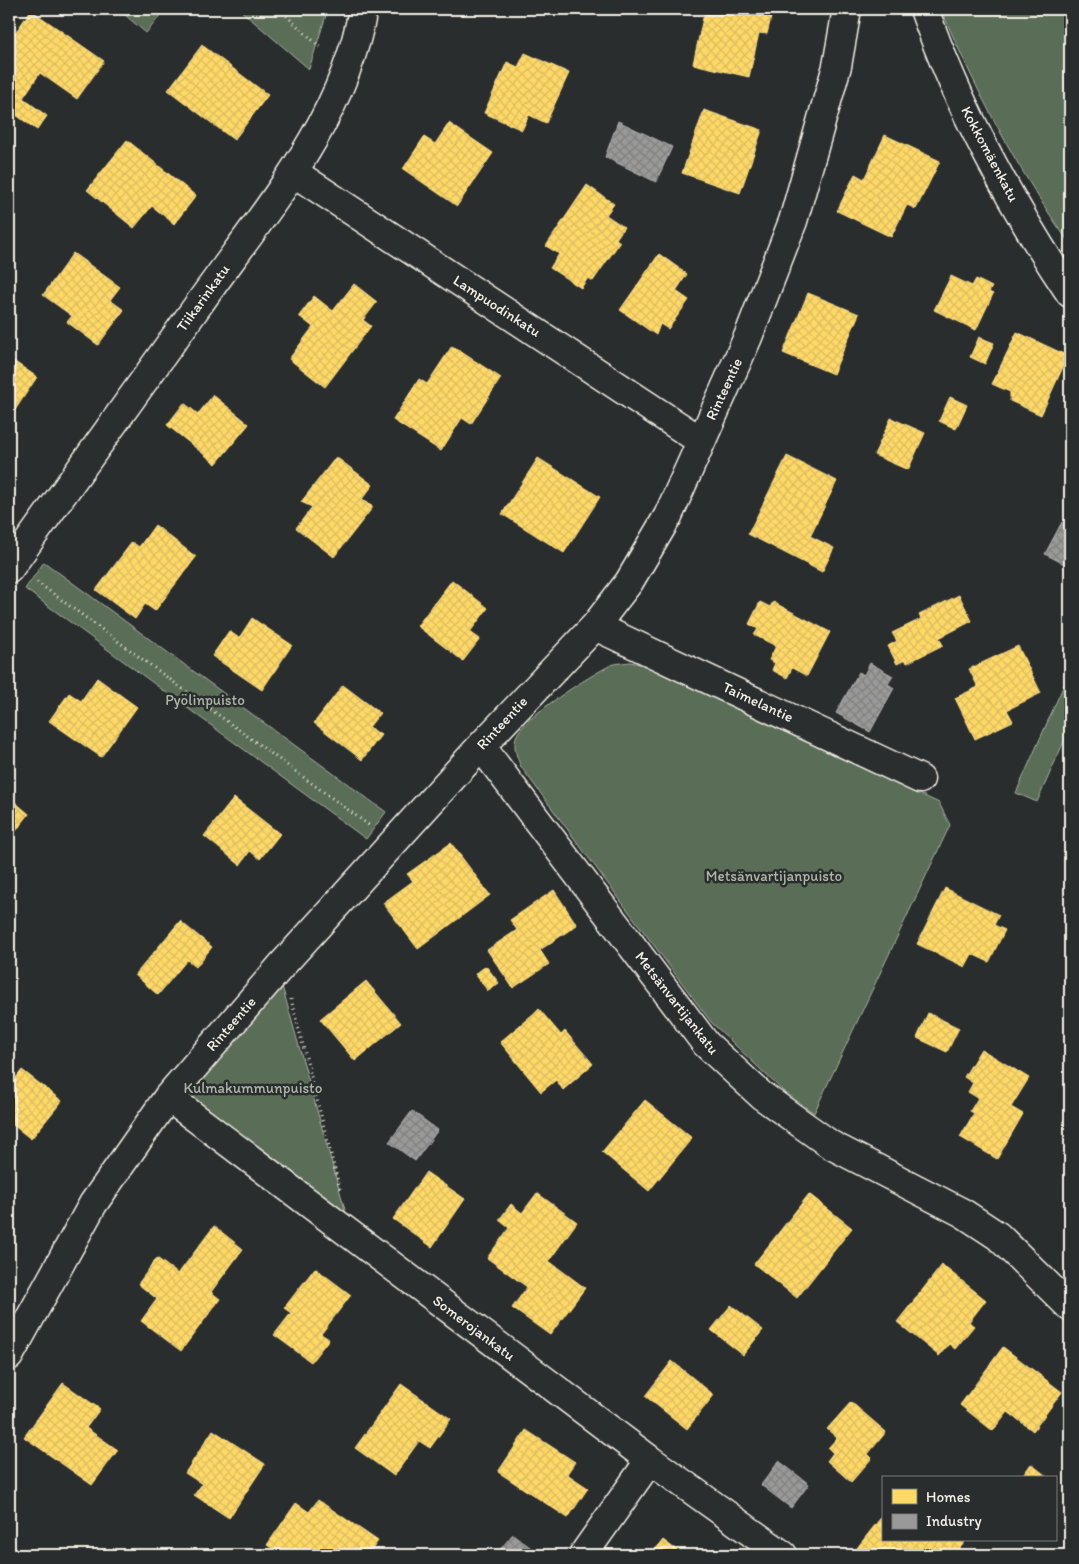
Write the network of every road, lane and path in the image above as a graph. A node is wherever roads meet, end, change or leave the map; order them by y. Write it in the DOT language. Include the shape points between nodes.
graph roads {
  1 [pos="280,9"];
  2 [pos="363,9"];
  3 [pos="847,9"];
  4 [pos="924,9"];
  5 [pos="324,50"];
  6 [pos="293,172"];
  7 [pos="1070,293"];
  8 [pos="701,441"];
  9 [pos="10,566"];
  10 [pos="595,626"];
  11 [pos="481,746"];
  12 [pos="920,779"];
  13 [pos="393,843"];
  14 [pos="282,965"];
  15 [pos="168,1097"];
  16 [pos="341,1192"];
  17 [pos="1070,1307"];
  18 [pos="9,1356"];
  19 [pos="650,1460"];
  20 [pos="584,1555"];
  21 [pos="783,1555"];
  1 -- 5 [label="path"];
  2 -- 6 [label="street, Tiikarinkatu" via="358,37 340,87"];
  3 -- 8 [label="street, Rinteentie" via="838,66 793,222 748,337"];
  4 -- 7 [label="street, Kokkomäenkatu" via="956,90 1050,263"];
  6 -- 8 [label="street, Lampuodinkatu"];
  6 -- 9 [label="street, Tiikarinkatu"];
  8 -- 10 [label="street, Rinteentie" via="668,516 629,582"];
  9 -- 13 [label="path"];
  10 -- 11 [label="street, Rinteentie"];
  10 -- 12 [label="street, Taimelantie"];
  11 -- 13 [label="street, Rinteentie"];
  11 -- 17 [label="street, Metsänvartijankatu" via="706,1044 762,1095 831,1145 963,1213 998,1236"];
  13 -- 14 [label="street, Rinteentie"];
  14 -- 15 [label="street, Rinteentie"];
  14 -- 16 [label="path"];
  15 -- 18 [label="street, Rinteentie" via="93,1204"];
  15 -- 19 [label="street, Somerojankatu"];
  19 -- 20 [label="street"];
  19 -- 21 [label="street, Somerojankatu"];
}
